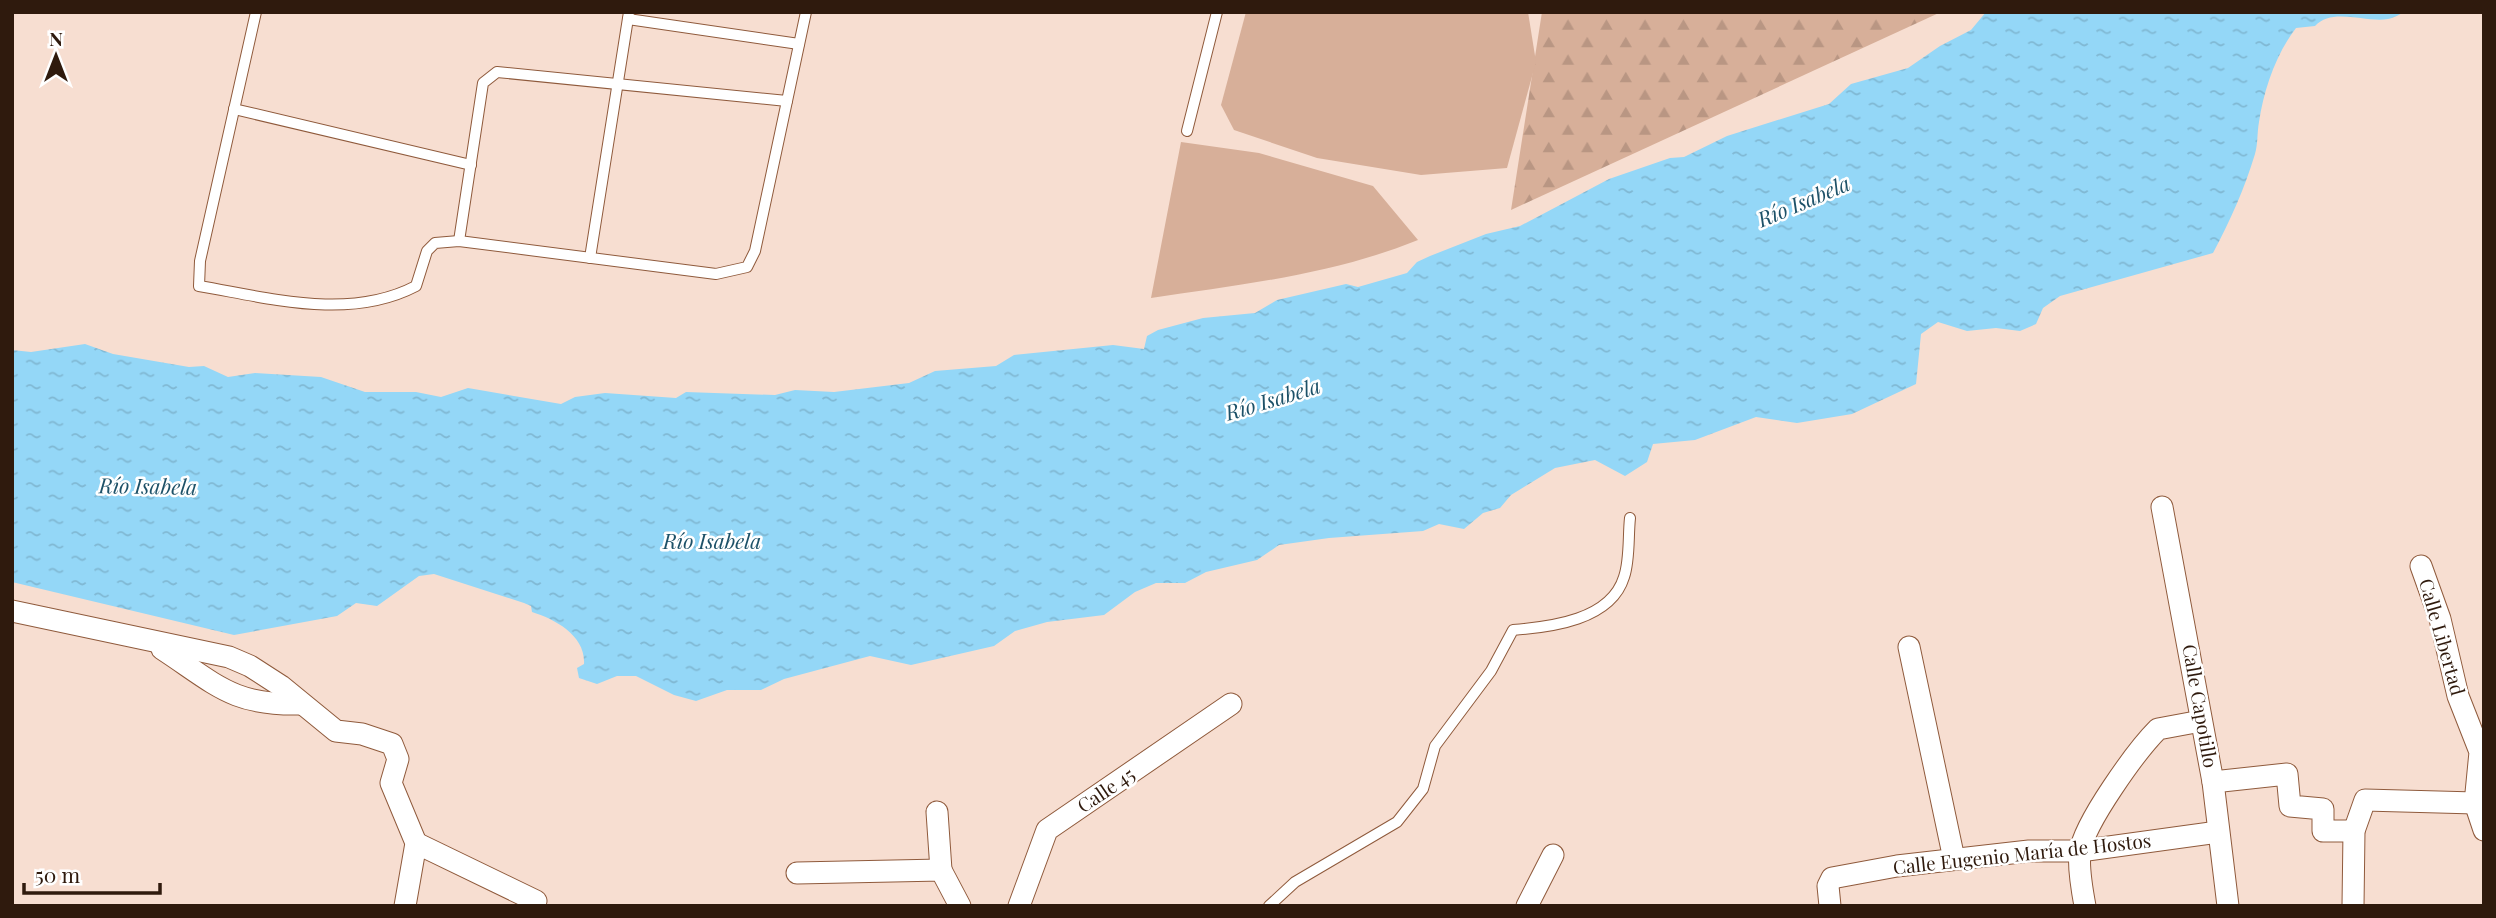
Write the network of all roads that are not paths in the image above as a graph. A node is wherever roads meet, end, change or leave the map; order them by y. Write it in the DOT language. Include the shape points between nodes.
graph roads {
  1 [pos="256,12"];
  2 [pos="806,12"];
  3 [pos="1217,12"];
  4 [pos="628,16"];
  5 [pos="799,44"];
  6 [pos="619,84"];
  7 [pos="787,101"];
  8 [pos="234,109"];
  9 [pos="1187,131"];
  10 [pos="471,165"];
  11 [pos="458,241"];
  12 [pos="590,258"];
  13 [pos="2162,507"];
  14 [pos="1630,517"];
  15 [pos="2421,566"];
  16 [pos="12,611"];
  17 [pos="149,640"];
  18 [pos="1909,647"];
  19 [pos="302,704"];
  20 [pos="1231,704"];
  21 [pos="2201,720"];
  22 [pos="2213,782"];
  23 [pos="2474,803"];
  24 [pos="937,812"];
  25 [pos="2484,830"];
  26 [pos="2354,831"];
  27 [pos="2218,832"];
  28 [pos="416,843"];
  29 [pos="2080,851"];
  30 [pos="1553,855"];
  31 [pos="1954,859"];
  32 [pos="941,870"];
  33 [pos="797,873"];
  34 [pos="536,901"];
  35 [pos="405,906"];
  36 [pos="960,906"];
  37 [pos="1018,906"];
  38 [pos="1269,906"];
  39 [pos="1527,906"];
  40 [pos="1830,906"];
  41 [pos="2085,906"];
  42 [pos="2228,906"];
  43 [pos="2353,906"];
  1 -- 8 [label="lane"];
  2 -- 5 [label="lane"];
  3 -- 9 [label="lane"];
  4 -- 5 [label="lane"];
  4 -- 6 [label="lane"];
  5 -- 7 [label="lane"];
  6 -- 7 [label="lane"];
  6 -- 10 [label="lane" via="497,72 483,83"];
  6 -- 12 [label="lane"];
  7 -- 12 [label="lane" via="755,251 747,267 716,275"];
  8 -- 10 [label="lane"];
  8 -- 11 [label="lane" via="200,261 199,286 322,306 397,296 416,286 427,251 435,243"];
  10 -- 11 [label="lane"];
  11 -- 12 [label="lane"];
  13 -- 21 [label="street, Calle Capotillo"];
  14 -- 38 [label="lane" via="1624,578 1609,603 1554,627 1513,630 1491,671 1435,746 1423,789 1397,822 1295,883"];
  15 -- 23 [label="street, Calle Libertad" via="2440,619 2458,696 2480,752"];
  16 -- 17 [label="street"];
  17 -- 19 [label="street" via="229,657 250,666"];
  17 -- 19 [label="street" via="230,695 276,705"];
  18 -- 31 [label="street"];
  19 -- 28 [label="street" via="336,731 384,740 395,748 398,759 391,783"];
  20 -- 37 [label="street, Calle 45" via="1047,831"];
  21 -- 22 [label="street, Calle Capotillo"];
  21 -- 29 [label="street" via="2158,729 2146,741 2093,822"];
  22 -- 26 [label="street" via="2287,774 2290,806 2323,809 2323,831"];
  22 -- 27 [label="street, Calle Capotillo"];
  23 -- 25 [label="street, Calle Libertad"];
  23 -- 26 [label="street" via="2365,800"];
  24 -- 32 [label="street"];
  26 -- 43 [label="street"];
  27 -- 29 [label="street, Calle Eugenio María de Hostos"];
  27 -- 42 [label="street, Calle Capotillo"];
  28 -- 34 [label="street"];
  28 -- 35 [label="street"];
  29 -- 31 [label="street, Calle Eugenio María de Hostos"];
  29 -- 41 [label="street"];
  30 -- 39 [label="street"];
  31 -- 40 [label="street, Calle Eugenio María de Hostos" via="1832,878"];
  32 -- 33 [label="street"];
  32 -- 36 [label="street"];
}
